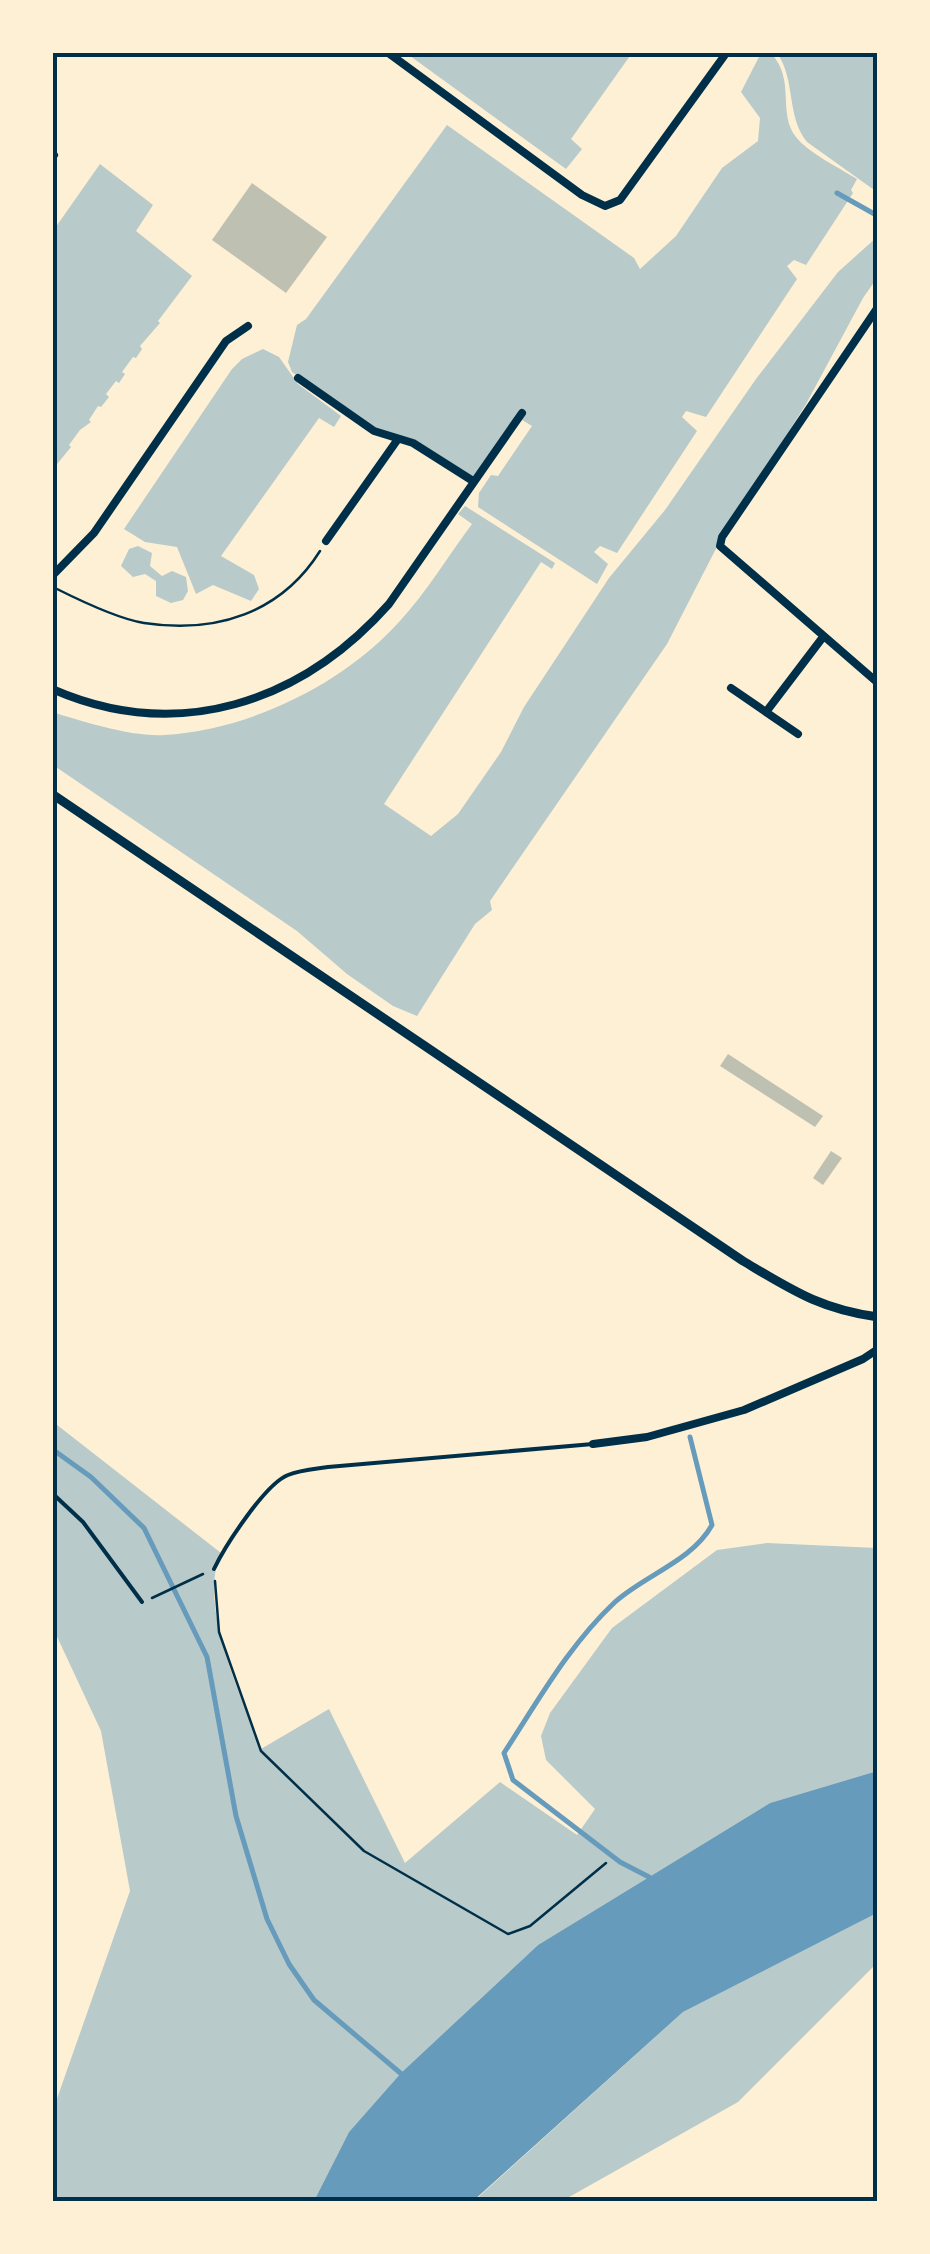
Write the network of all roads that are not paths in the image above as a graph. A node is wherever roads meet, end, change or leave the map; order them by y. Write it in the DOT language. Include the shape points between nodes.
graph roads {
  1 [pos="387,52"];
  2 [pos="727,52"];
  3 [pos="878,307"];
  4 [pos="248,326"];
  5 [pos="298,378"];
  6 [pos="522,413"];
  7 [pos="398,439"];
  8 [pos="472,481"];
  9 [pos="326,541"];
  10 [pos="52,576"];
  11 [pos="823,636"];
  12 [pos="878,684"];
  13 [pos="731,688"];
  14 [pos="52,689"];
  15 [pos="766,712"];
  16 [pos="798,734"];
  17 [pos="52,794"];
  18 [pos="878,1316"];
  19 [pos="878,1349"];
  20 [pos="593,1444"];
  21 [pos="52,1493"];
  22 [pos="214,1569"];
  23 [pos="142,1602"];
  1 -- 2 [label="street" via="606,206 620,200"];
  3 -- 11 [label="street" via="720,546"];
  4 -- 10 [label="street" via="226,341 92,537"];
  5 -- 7 [label="street" via="374,431"];
  6 -- 8 [label="street"];
  7 -- 8 [label="street"];
  7 -- 9 [label="street"];
  8 -- 14 [label="street" via="366,631 276,691 215,710 162,714 104,708"];
  11 -- 12 [label="street"];
  11 -- 15 [label="street"];
  13 -- 15 [label="street"];
  15 -- 16 [label="street"];
  17 -- 18 [label="street" via="743,1261 808,1300"];
  19 -- 20 [label="street" via="744,1410 675,1431"];
  20 -- 22 [label="lane" via="290,1474 277,1481"];
  21 -- 23 [label="lane" via="83,1522"];
}
